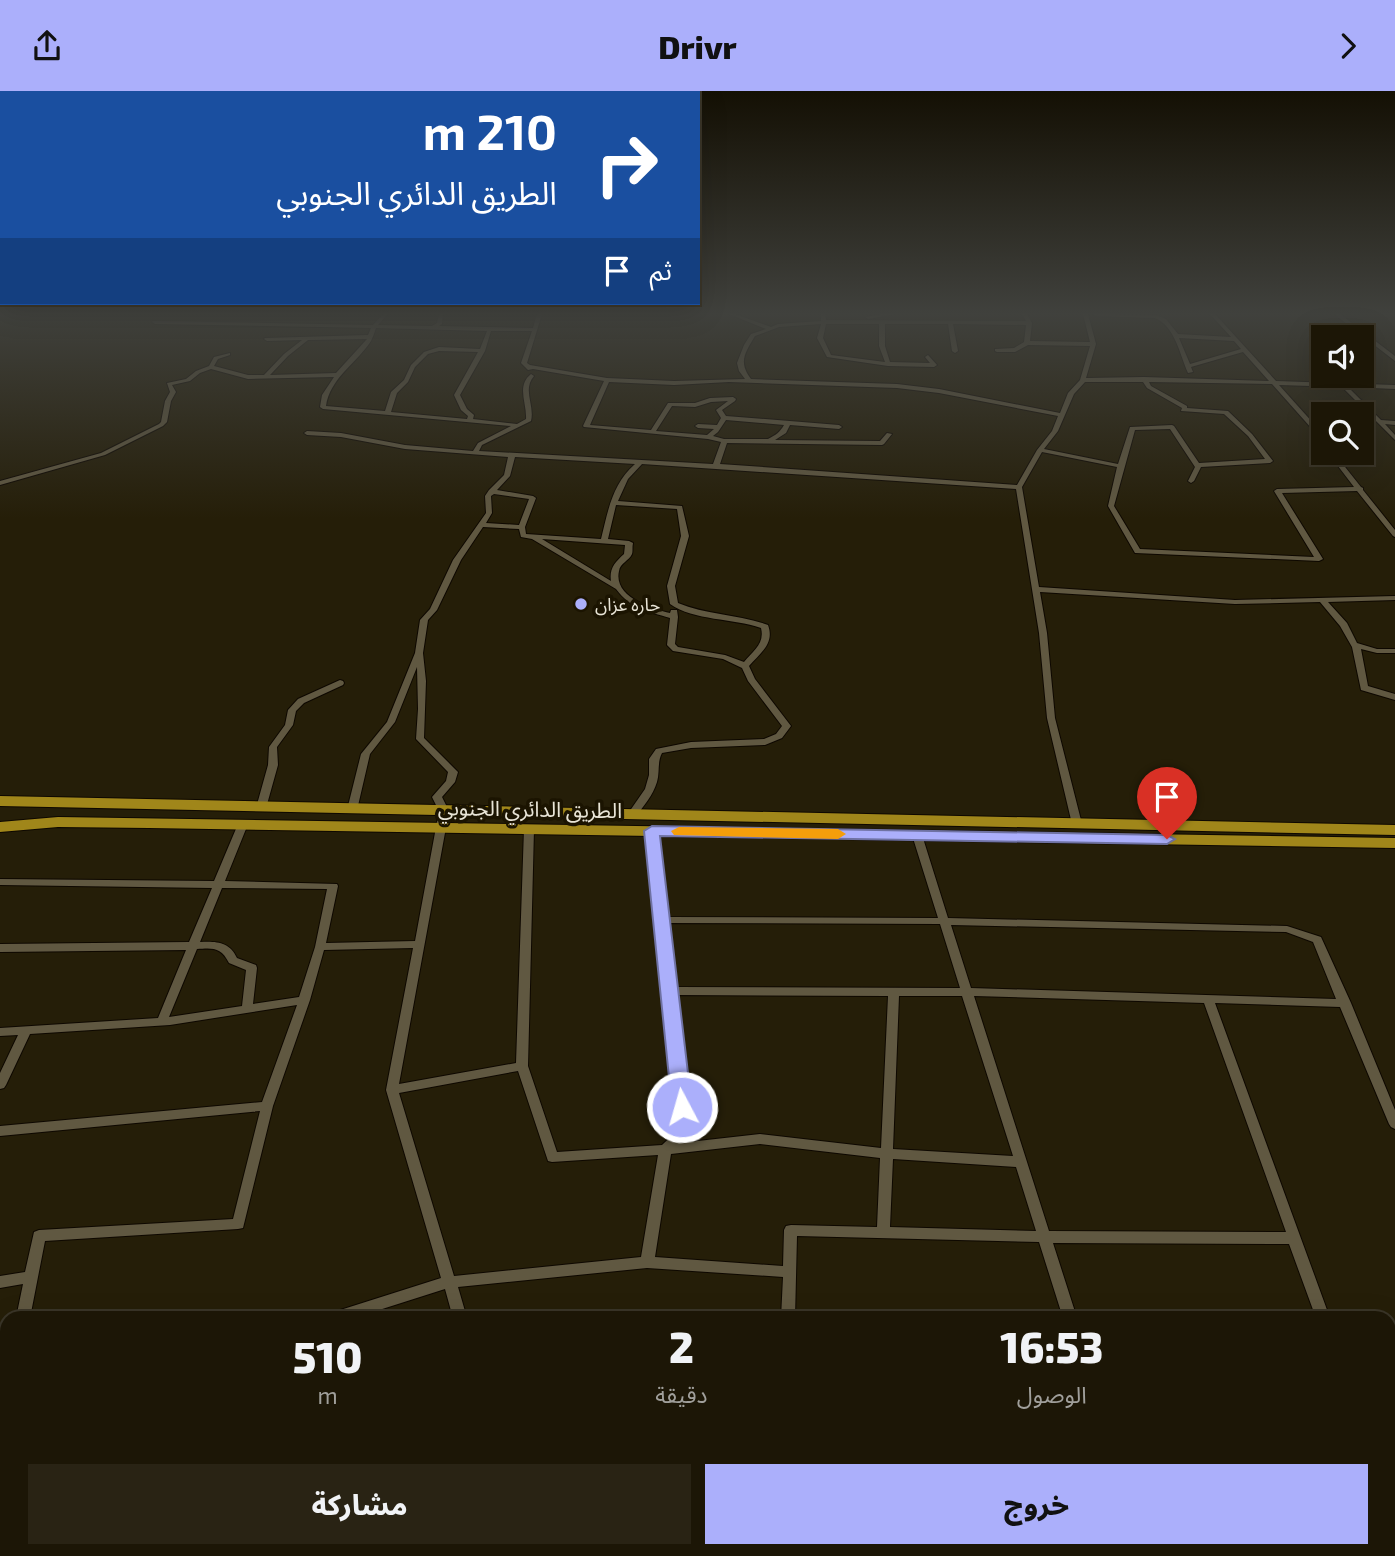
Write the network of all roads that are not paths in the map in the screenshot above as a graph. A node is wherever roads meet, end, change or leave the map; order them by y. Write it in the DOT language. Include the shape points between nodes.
graph roads {
  1 [pos="177,382"];
  2 [pos="333,382"];
  3 [pos="404,382"];
  4 [pos="464,382"];
  5 [pos="525,382"];
  6 [pos="606,382"];
  7 [pos="660,382"];
  8 [pos="690,382"];
  9 [pos="808,382"];
  10 [pos="1081,382"];
  11 [pos="1146,382"];
  12 [pos="1255,382"];
  13 [pos="1272,383"];
  14 [pos="1311,385"];
  15 [pos="1374,387"];
  16 [pos="1395,387"];
  17 [pos="1346,388"];
  18 [pos="387,412"];
  19 [pos="1062,415"];
  20 [pos="724,418"];
  21 [pos="470,421"];
  22 [pos="1379,422"];
  23 [pos="788,423"];
  24 [pos="1395,423"];
  25 [pos="515,425"];
  26 [pos="698,425"];
  27 [pos="1311,425"];
  28 [pos="719,427"];
  29 [pos="839,427"];
  30 [pos="653,431"];
  31 [pos="307,433"];
  32 [pos="889,434"];
  33 [pos="708,437"];
  34 [pos="1395,438"];
  35 [pos="724,441"];
  36 [pos="771,442"];
  37 [pos="477,450"];
  38 [pos="1040,450"];
  39 [pos="512,455"];
  40 [pos="640,462"];
  41 [pos="716,465"];
  42 [pos="1196,465"];
  43 [pos="1341,465"];
  44 [pos="1121,466"];
  45 [pos="1191,481"];
  46 [pos="0,483"];
  47 [pos="1019,487"];
  48 [pos="1361,489"];
  49 [pos="491,491"];
  50 [pos="613,503"];
  51 [pos="483,525"];
  52 [pos="522,527"];
  53 [pos="1395,536"];
  54 [pos="534,537"];
  55 [pos="604,542"];
  56 [pos="615,587"];
  57 [pos="1035,589"];
  58 [pos="1395,598"];
  59 [pos="1321,599"];
  60 [pos="674,604"];
  61 [pos="674,617"];
  62 [pos="1356,646"];
  63 [pos="1395,651"];
  64 [pos="419,653"];
  65 [pos="745,666"];
  66 [pos="340,683"];
  67 [pos="1395,697"];
  68 [pos="0,801"];
  69 [pos="261,808"];
  70 [pos="352,810"];
  71 [pos="632,815"];
  72 [pos="441,819"];
  73 [pos="243,824"];
  74 [pos="1077,824"];
  75 [pos="0,827"];
  76 [pos="529,829"];
  77 [pos="652,831"];
  78 [pos="917,835"];
  79 [pos="1394,843"];
  80 [pos="0,882"];
  81 [pos="219,883"];
  82 [pos="662,920"];
  83 [pos="944,921"];
  84 [pos="418,944"];
  85 [pos="193,946"];
  86 [pos="320,947"];
  87 [pos="0,948"];
  88 [pos="670,991"];
  89 [pos="894,992"];
  90 [pos="967,992"];
  91 [pos="1208,999"];
  92 [pos="304,1000"];
  93 [pos="1345,1003"];
  94 [pos="247,1009"];
  95 [pos="162,1021"];
  96 [pos="26,1031"];
  97 [pos="0,1032"];
  98 [pos="522,1066"];
  99 [pos="0,1085"];
  100 [pos="391,1090"];
  101 [pos="1388,1092"];
  102 [pos="267,1106"];
  103 [pos="1395,1123"];
  104 [pos="0,1131"];
  105 [pos="665,1150"];
  106 [pos="889,1154"];
  107 [pos="1021,1162"];
  108 [pos="883,1232"];
  109 [pos="1044,1237"];
  110 [pos="1294,1238"];
  111 [pos="647,1262"];
  112 [pos="790,1272"];
  113 [pos="31,1277"];
  114 [pos="0,1282"];
  115 [pos="449,1282"];
  116 [pos="24,1311"];
  117 [pos="356,1311"];
  118 [pos="458,1311"];
  119 [pos="788,1311"];
  120 [pos="1068,1311"];
  121 [pos="1320,1311"];
  1 -- 46 [label="street" via="169,384 173,392 161,425 103,454"];
  2 -- 18 [label="street" via="323,407"];
  3 -- 18 [label="street" via="394,392"];
  4 -- 21 [label="street" via="457,395 471,415"];
  5 -- 25 [label="street" via="530,417"];
  6 -- 30 [label="street" via="586,426"];
  7 -- 8 [label="street"];
  9 -- 19 [label="street" via="939,391"];
  10 -- 19 [label="street"];
  11 -- 42 [label="street" via="1184,410 1226,412 1270,461"];
  12 -- 13 [label="street"];
  13 -- 14 [label="street"];
  13 -- 27 [label="street"];
  15 -- 16 [label="street"];
  17 -- 22 [label="street"];
  18 -- 21 [label="street"];
  19 -- 38 [label="street"];
  20 -- 23 [label="street"];
  20 -- 28 [label="street"];
  20 -- 30 [label="street" via="719,410 733,400 670,404"];
  21 -- 25 [label="street"];
  22 -- 24 [label="street"];
  22 -- 34 [label="street"];
  23 -- 29 [label="street"];
  23 -- 36 [label="street" via="782,436"];
  25 -- 37 [label="street"];
  26 -- 28 [label="street"];
  28 -- 33 [label="street"];
  30 -- 33 [label="street"];
  31 -- 37 [label="street" via="405,447"];
  32 -- 36 [label="street" via="882,443"];
  33 -- 35 [label="street"];
  35 -- 36 [label="street"];
  35 -- 41 [label="street"];
  37 -- 39 [label="street"];
  38 -- 44 [label="street"];
  38 -- 47 [label="street"];
  39 -- 40 [label="street"];
  39 -- 49 [label="street" via="507,476"];
  40 -- 41 [label="street"];
  40 -- 50 [label="street" via="622,479"];
  41 -- 47 [label="street"];
  42 -- 44 [label="street" via="1172,427 1160,426 1132,428"];
  42 -- 45 [label="street"];
  43 -- 48 [label="street"];
  44 -- 48 [label="street" via="1111,506 1138,551 1319,559 1277,491"];
  47 -- 57 [label="street"];
  48 -- 53 [label="street"];
  49 -- 51 [label="street"];
  49 -- 52 [label="street" via="533,498"];
  50 -- 55 [label="street"];
  50 -- 60 [label="street" via="680,507 685,536 671,586"];
  51 -- 52 [label="street"];
  51 -- 64 [label="street" via="457,560 425,620"];
  52 -- 54 [label="street" via="523,536"];
  54 -- 55 [label="street"];
  54 -- 56 [label="street"];
  55 -- 56 [label="street" via="629,543 628,555 619,560"];
  56 -- 61 [label="street" via="638,605"];
  57 -- 59 [label="street" via="1235,602"];
  57 -- 74 [label="street" via="1051,718"];
  58 -- 59 [label="street"];
  59 -- 62 [label="street"];
  60 -- 61 [label="street"];
  60 -- 65 [label="street" via="765,627 765,646"];
  61 -- 65 [label="street" via="671,645 676,649 725,657"];
  62 -- 63 [label="street"];
  62 -- 67 [label="street" via="1364,688"];
  64 -- 70 [label="street" via="391,723 366,754"];
  64 -- 72 [label="street" via="423,660 421,739 453,772 437,797"];
  65 -- 71 [label="street" via="787,726 765,742 659,751 650,792"];
  66 -- 69 [label="street" via="300,701 292,710 289,725 274,747"];
  68 -- 69 [label="main road, الطريق الدائري الجنوبي"];
  69 -- 70 [label="main road, الطريق الدائري الجنوبي"];
  70 -- 72 [label="main road, الطريق الدائري الجنوبي"];
  71 -- 72 [label="main road, الطريق الدائري الجنوبي"];
  71 -- 74 [label="main road, الطريق الدائري الجنوبي"];
  72 -- 73 [label="main road, الطريق الدائري الجنوبي"];
  72 -- 76 [label="main road, الطريق الدائري الجنوبي"];
  72 -- 84 [label="street"];
  73 -- 75 [label="main road, الطريق الدائري الجنوبي" via="58,822"];
  73 -- 81 [label="street"];
  74 -- 79 [label="main road, الطريق الدائري الجنوبي"];
  76 -- 77 [label="main road, الطريق الدائري الجنوبي"];
  76 -- 98 [label="street"];
  77 -- 78 [label="main road, الطريق الدائري الجنوبي"];
  77 -- 82 [label="street"];
  78 -- 79 [label="main road, الطريق الدائري الجنوبي"];
  78 -- 83 [label="street"];
  80 -- 81 [label="street"];
  81 -- 85 [label="street"];
  81 -- 86 [label="street" via="333,886"];
  82 -- 83 [label="street"];
  82 -- 88 [label="street"];
  83 -- 90 [label="street"];
  83 -- 93 [label="street" via="1287,929 1317,940"];
  84 -- 86 [label="street"];
  84 -- 100 [label="street"];
  85 -- 87 [label="street"];
  85 -- 94 [label="street" via="219,945 233,960 252,968"];
  85 -- 95 [label="street"];
  86 -- 92 [label="street"];
  88 -- 89 [label="street"];
  88 -- 105 [label="street" via="685,1131"];
  89 -- 90 [label="street"];
  89 -- 106 [label="street"];
  90 -- 91 [label="street"];
  90 -- 107 [label="street"];
  91 -- 93 [label="street"];
  91 -- 110 [label="street"];
  92 -- 94 [label="street"];
  92 -- 102 [label="street"];
  93 -- 101 [label="street"];
  94 -- 95 [label="street"];
  95 -- 96 [label="street"];
  96 -- 97 [label="street"];
  96 -- 99 [label="street"];
  98 -- 100 [label="street"];
  98 -- 105 [label="street" via="552,1157"];
  100 -- 115 [label="street"];
  101 -- 103 [label="street"];
  102 -- 104 [label="street"];
  102 -- 113 [label="street" via="238,1224 39,1236"];
  105 -- 106 [label="street" via="760,1139"];
  105 -- 111 [label="street"];
  106 -- 107 [label="street"];
  106 -- 108 [label="street"];
  107 -- 109 [label="street"];
  108 -- 109 [label="street"];
  108 -- 112 [label="street" via="791,1230"];
  109 -- 110 [label="street"];
  109 -- 120 [label="street"];
  110 -- 121 [label="street"];
  111 -- 112 [label="street"];
  111 -- 115 [label="street"];
  112 -- 119 [label="street"];
  113 -- 114 [label="street"];
  113 -- 116 [label="street"];
  115 -- 117 [label="street"];
  115 -- 118 [label="street"];
}
